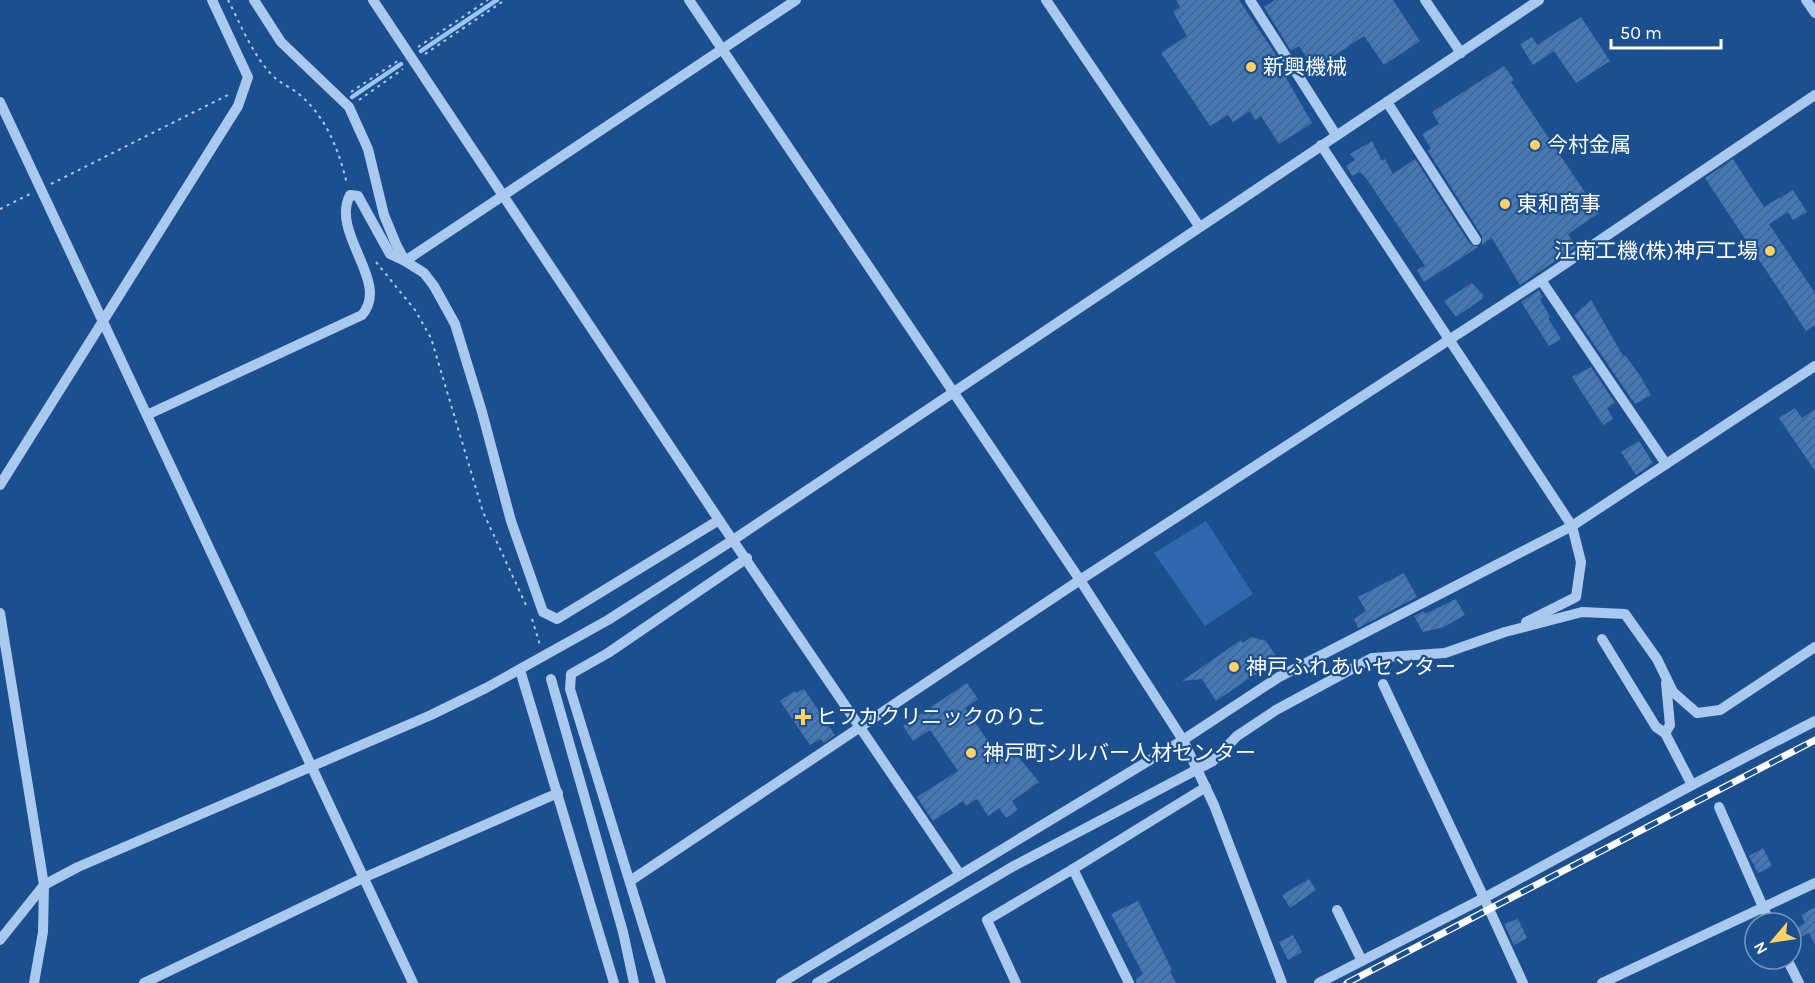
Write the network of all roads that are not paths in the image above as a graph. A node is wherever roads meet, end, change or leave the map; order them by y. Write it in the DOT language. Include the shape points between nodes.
graph roads {
  1 [pos="212,0"];
  2 [pos="254,0"];
  3 [pos="373,0"];
  4 [pos="688,0"];
  5 [pos="796,0"];
  6 [pos="1046,0"];
  7 [pos="1250,0"];
  8 [pos="1425,0"];
  9 [pos="1539,0"];
  10 [pos="1806,0"];
  11 [pos="1815,13"];
  12 [pos="722,50"];
  13 [pos="1461,53"];
  14 [pos="1815,96"];
  15 [pos="0,102"];
  16 [pos="1387,102"];
  17 [pos="1336,135"];
  18 [pos="1321,145"];
  19 [pos="503,195"];
  20 [pos="1199,226"];
  21 [pos="1476,240"];
  22 [pos="405,261"];
  23 [pos="1541,280"];
  24 [pos="104,322"];
  25 [pos="1448,339"];
  26 [pos="1815,366"];
  27 [pos="953,391"];
  28 [pos="147,415"];
  29 [pos="1666,464"];
  30 [pos="0,485"];
  31 [pos="718,520"];
  32 [pos="1572,526"];
  33 [pos="733,540"];
  34 [pos="747,558"];
  35 [pos="1080,580"];
  36 [pos="0,613"];
  37 [pos="1506,632"];
  38 [pos="1602,639"];
  39 [pos="1815,647"];
  40 [pos="520,670"];
  41 [pos="1665,676"];
  42 [pos="551,679"];
  43 [pos="1383,684"];
  44 [pos="1815,721"];
  45 [pos="860,728"];
  46 [pos="1665,732"];
  47 [pos="1183,740"];
  48 [pos="313,767"];
  49 [pos="1198,768"];
  50 [pos="1692,785"];
  51 [pos="1206,787"];
  52 [pos="558,793"];
  53 [pos="1719,807"];
  54 [pos="1073,869"];
  55 [pos="959,873"];
  56 [pos="363,878"];
  57 [pos="630,881"];
  58 [pos="1815,884"];
  59 [pos="44,885"];
  60 [pos="1484,898"];
  61 [pos="1763,908"];
  62 [pos="1337,910"];
  63 [pos="1764,911"];
  64 [pos="0,940"];
  65 [pos="1362,961"];
  66 [pos="1625,978"];
  67 [pos="1126,982"];
  68 [pos="34,983"];
  69 [pos="144,983"];
  70 [pos="413,983"];
  71 [pos="614,983"];
  72 [pos="634,983"];
  73 [pos="661,983"];
  74 [pos="781,983"];
  75 [pos="817,983"];
  76 [pos="1016,983"];
  77 [pos="1282,983"];
  78 [pos="1319,983"];
  79 [pos="1522,983"];
  80 [pos="1602,983"];
  1 -- 24 [label="street" via="248,77 245,86 238,106"];
  2 -- 22 [label="street" via="282,42 349,107 368,149 384,215"];
  3 -- 19 [label="street"];
  4 -- 12 [label="street"];
  5 -- 12 [label="street"];
  6 -- 20 [label="street"];
  7 -- 17 [label="street"];
  8 -- 13 [label="street"];
  9 -- 13 [label="street"];
  10 -- 11 [label="street"];
  12 -- 19 [label="street"];
  12 -- 27 [label="street"];
  13 -- 16 [label="street"];
  14 -- 23 [label="street"];
  15 -- 24 [label="street"];
  16 -- 17 [label="street"];
  16 -- 21 [label="street"];
  17 -- 18 [label="street"];
  18 -- 20 [label="street"];
  18 -- 25 [label="street"];
  19 -- 22 [label="street"];
  19 -- 31 [label="street"];
  20 -- 27 [label="street"];
  22 -- 28 [label="street" via="390,254 358,196 350,195 344,207 348,230 371,292 370,306 362,315"];
  22 -- 31 [label="street" via="424,273 455,324 511,521 543,612 557,619"];
  23 -- 25 [label="street"];
  23 -- 29 [label="street"];
  24 -- 28 [label="street"];
  24 -- 30 [label="street"];
  25 -- 32 [label="street"];
  25 -- 35 [label="street"];
  26 -- 29 [label="street"];
  27 -- 33 [label="street"];
  27 -- 35 [label="street"];
  28 -- 48 [label="street"];
  29 -- 32 [label="street"];
  31 -- 33 [label="street"];
  32 -- 37 [label="street" via="1581,562 1576,597"];
  32 -- 47 [label="street" via="1280,677"];
  33 -- 34 [label="street"];
  33 -- 40 [label="street" via="608,620"];
  34 -- 45 [label="street"];
  34 -- 57 [label="street" via="609,653 571,674 570,688"];
  35 -- 45 [label="street"];
  35 -- 47 [label="street"];
  36 -- 59 [label="street"];
  37 -- 41 [label="street" via="1582,612 1625,614"];
  37 -- 49 [label="street" via="1445,653 1372,658 1276,710 1237,736 1213,761"];
  38 -- 46 [label="street" via="1656,727"];
  39 -- 41 [label="street" via="1720,710 1697,713 1673,692"];
  40 -- 48 [label="street"];
  40 -- 52 [label="street"];
  41 -- 46 [label="street" via="1670,725"];
  42 -- 72 [label="street"];
  43 -- 60 [label="street"];
  44 -- 50 [label="street"];
  45 -- 55 [label="street"];
  45 -- 57 [label="street"];
  46 -- 50 [label="street"];
  47 -- 49 [label="street"];
  47 -- 55 [label="street"];
  48 -- 56 [label="street"];
  48 -- 59 [label="street"];
  49 -- 51 [label="street"];
  49 -- 75 [label="street" via="1012,867"];
  50 -- 60 [label="street"];
  51 -- 54 [label="street"];
  51 -- 77 [label="street"];
  52 -- 56 [label="street"];
  52 -- 71 [label="street"];
  53 -- 61 [label="street"];
  54 -- 67 [label="street"];
  54 -- 76 [label="street" via="987,920"];
  55 -- 74 [label="street"];
  56 -- 69 [label="street"];
  56 -- 70 [label="street"];
  57 -- 73 [label="street"];
  58 -- 61 [label="street"];
  59 -- 64 [label="street"];
  59 -- 68 [label="street" via="43,932"];
  60 -- 65 [label="street"];
  60 -- 79 [label="street"];
  61 -- 63 [label="street"];
  61 -- 66 [label="street"];
  62 -- 65 [label="street"];
  65 -- 78 [label="street"];
  66 -- 80 [label="street"];
}
